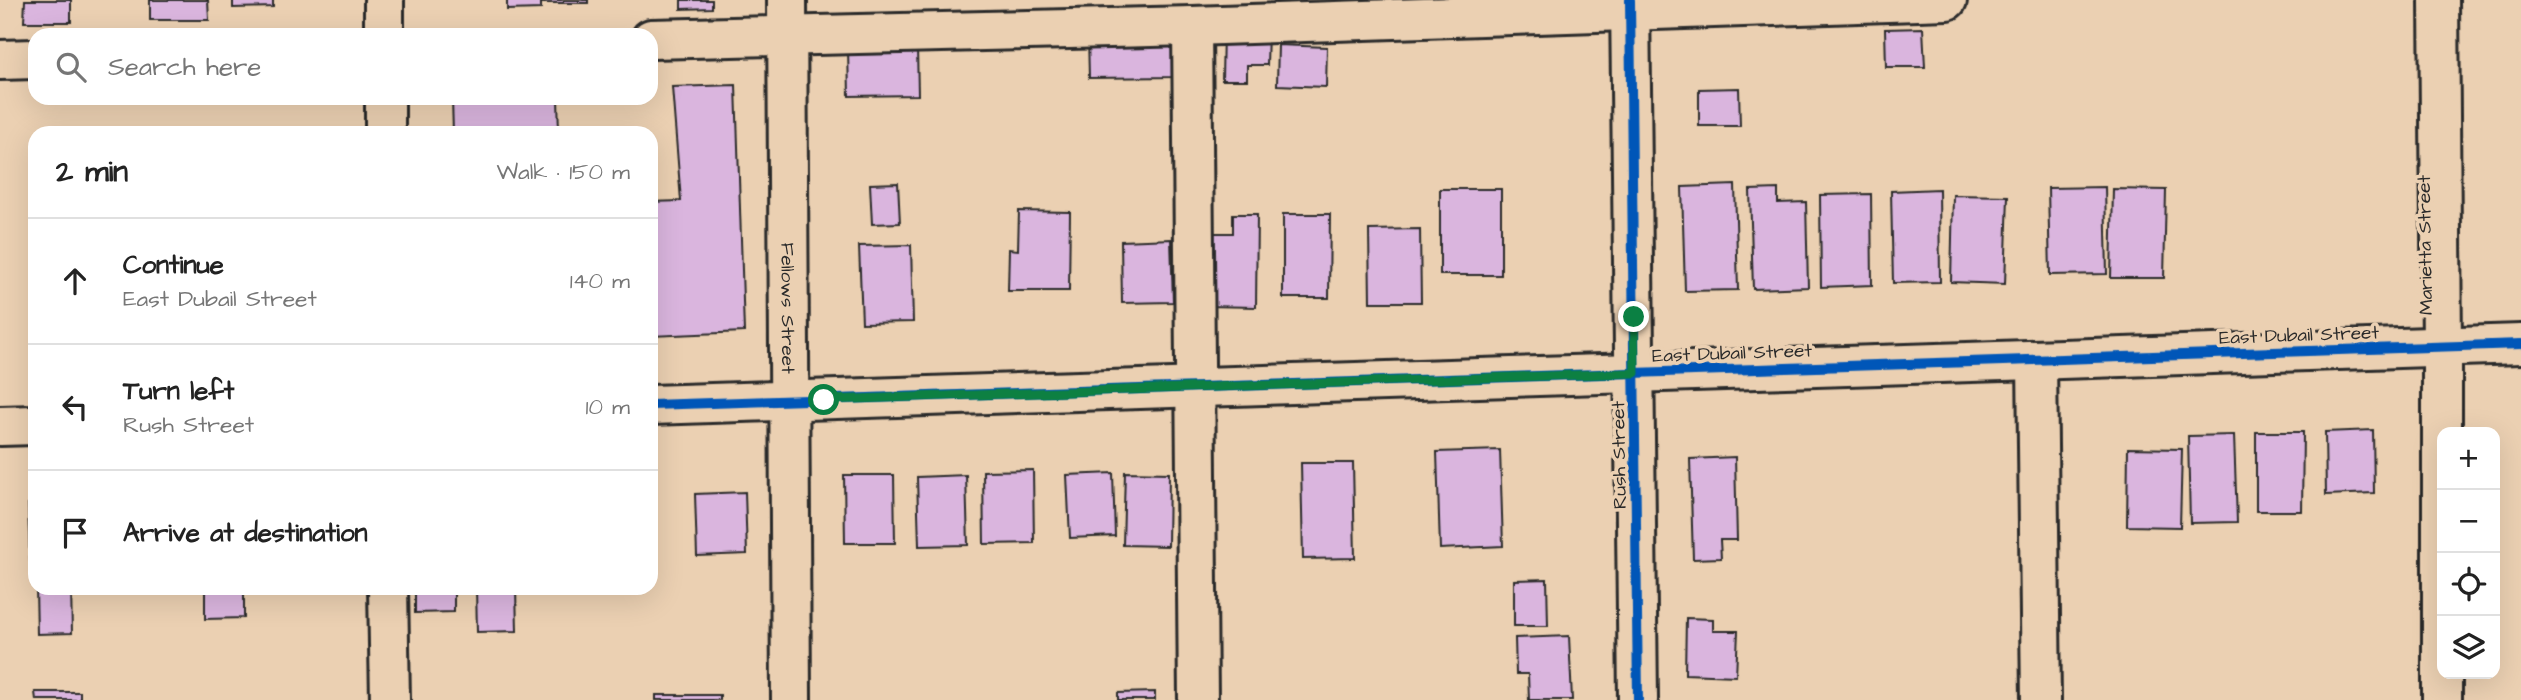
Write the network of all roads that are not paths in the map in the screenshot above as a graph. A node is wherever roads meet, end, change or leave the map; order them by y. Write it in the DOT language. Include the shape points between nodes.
graph roads {
  1 [pos="384,0"];
  2 [pos="1947,0"];
  3 [pos="2438,0"];
  4 [pos="1630,5"];
  5 [pos="787,17"];
  6 [pos="1192,26"];
  7 [pos="384,28"];
  8 [pos="658,38"];
  9 [pos="28,59"];
  10 [pos="0,60"];
  11 [pos="384,105"];
  12 [pos="385,126"];
  13 [pos="2521,344"];
  14 [pos="2442,346"];
  15 [pos="2037,360"];
  16 [pos="1635,373"];
  17 [pos="1195,387"];
  18 [pos="788,400"];
  19 [pos="658,405"];
  20 [pos="28,425"];
  21 [pos="0,426"];
  22 [pos="388,595"];
  23 [pos="390,700"];
  24 [pos="791,700"];
  25 [pos="1198,700"];
  26 [pos="1638,700"];
  27 [pos="2041,700"];
  28 [pos="2442,700"];
  1 -- 7 [label="street"];
  2 -- 4 [label="street"];
  3 -- 14 [label="street, Marietta Street"];
  4 -- 6 [label="street"];
  4 -- 16 [label="street, Rush Street"];
  5 -- 6 [label="street"];
  5 -- 8 [label="street"];
  5 -- 18 [label="street, Fellows Street"];
  6 -- 17 [label="street"];
  9 -- 10 [label="street"];
  11 -- 12 [label="street"];
  13 -- 14 [label="street, East Dubail Street"];
  14 -- 15 [label="street, East Dubail Street"];
  14 -- 28 [label="street, Marietta Street"];
  15 -- 16 [label="street, East Dubail Street"];
  15 -- 27 [label="street"];
  16 -- 17 [label="street, East Dubail Street"];
  16 -- 26 [label="street, Rush Street"];
  17 -- 18 [label="street, East Dubail Street"];
  17 -- 25 [label="street"];
  18 -- 19 [label="street, East Dubail Street"];
  18 -- 24 [label="street, Fellows Street"];
  20 -- 21 [label="street"];
  22 -- 23 [label="street"];
}
